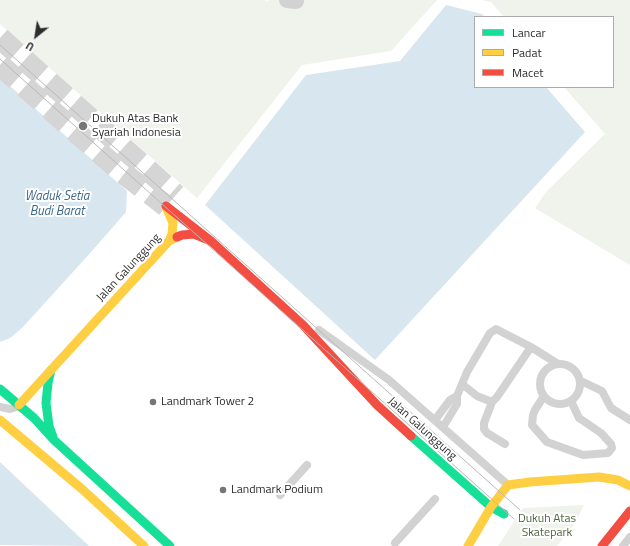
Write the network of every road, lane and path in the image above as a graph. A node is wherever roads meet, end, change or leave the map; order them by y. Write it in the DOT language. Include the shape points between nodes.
graph roads {
  1 [pos="182,213"];
  2 [pos="169,241"];
  3 [pos="211,242"];
  4 [pos="273,297"];
  5 [pos="530,347"];
  6 [pos="558,364"];
  7 [pos="51,370"];
  8 [pos="581,381"];
  9 [pos="26,382"];
  10 [pos="2,384"];
  11 [pos="462,384"];
  12 [pos="457,396"];
  13 [pos="544,396"];
  14 [pos="0,397"];
  15 [pos="571,401"];
  16 [pos="492,402"];
  17 [pos="0,407"];
  18 [pos="16,407"];
  19 [pos="0,420"];
  20 [pos="435,420"];
  21 [pos="630,420"];
  22 [pos="443,427"];
  23 [pos="54,440"];
  24 [pos="505,444"];
  25 [pos="307,465"];
  26 [pos="530,482"];
  27 [pos="508,485"];
  28 [pos="630,486"];
  29 [pos="520,492"];
  30 [pos="280,495"];
  31 [pos="435,499"];
  32 [pos="491,507"];
  33 [pos="630,511"];
  34 [pos="499,523"];
  35 [pos="630,537"];
  36 [pos="394,543"];
  37 [pos="144,546"];
  38 [pos="170,546"];
  39 [pos="468,546"];
  40 [pos="602,546"];
  41 [pos="623,546"];
  1 -- 2 [label="main road" via="178,231"];
  1 -- 2 [label="main road" via="166,206 173,222"];
  1 -- 3 [label="main road"];
  2 -- 3 [label="main road, Jalan Galunggung" via="182,235 194,234"];
  2 -- 7 [label="main road, Jalan Galunggung"];
  3 -- 4 [label="main road, Jalan Galunggung"];
  4 -- 20 [label="lane, Jalan Galunggung" via="375,369"];
  4 -- 32 [label="main road, Jalan Galunggung" via="377,405"];
  5 -- 6 [label="lane"];
  5 -- 11 [label="lane" via="496,329 490,333"];
  5 -- 16 [label="lane" via="498,397"];
  6 -- 8 [label="lane" via="575,370"];
  6 -- 13 [label="lane" via="551,366 542,376 540,382"];
  7 -- 9 [label="main road"];
  7 -- 18 [label="main road, Jalan Galunggung"];
  7 -- 23 [label="main road" via="46,403"];
  8 -- 15 [label="lane" via="579,392"];
  8 -- 21 [label="lane" via="602,391 611,408"];
  10 -- 18 [label="main road"];
  11 -- 12 [label="lane"];
  11 -- 16 [label="lane" via="477,396"];
  12 -- 20 [label="lane" via="450,400"];
  12 -- 22 [label="lane" via="457,404"];
  13 -- 15 [label="lane" via="554,403 566,404"];
  13 -- 15 [label="lane" via="535,410 532,425 547,442 583,455 608,453 612,448 611,444 601,433 579,418"];
  14 -- 18 [label="lane"];
  16 -- 24 [label="lane" via="484,428 492,437"];
  17 -- 18 [label="lane"];
  18 -- 23 [label="main road" via="34,418"];
  19 -- 37 [label="main road" via="82,489"];
  20 -- 22 [label="lane, Jalan Galunggung"];
  22 -- 27 [label="lane, Jalan Galunggung"];
  23 -- 38 [label="main road"];
  25 -- 30 [label="lane"];
  26 -- 27 [label="main road"];
  26 -- 28 [label="main road" via="599,477 618,480"];
  26 -- 29 [label="main road"];
  27 -- 32 [label="main road"];
  31 -- 36 [label="lane"];
  32 -- 34 [label="main road, Jalan Galunggung" via="506,510"];
  32 -- 39 [label="main road"];
  33 -- 40 [label="main road"];
  35 -- 41 [label="lane"];
}
